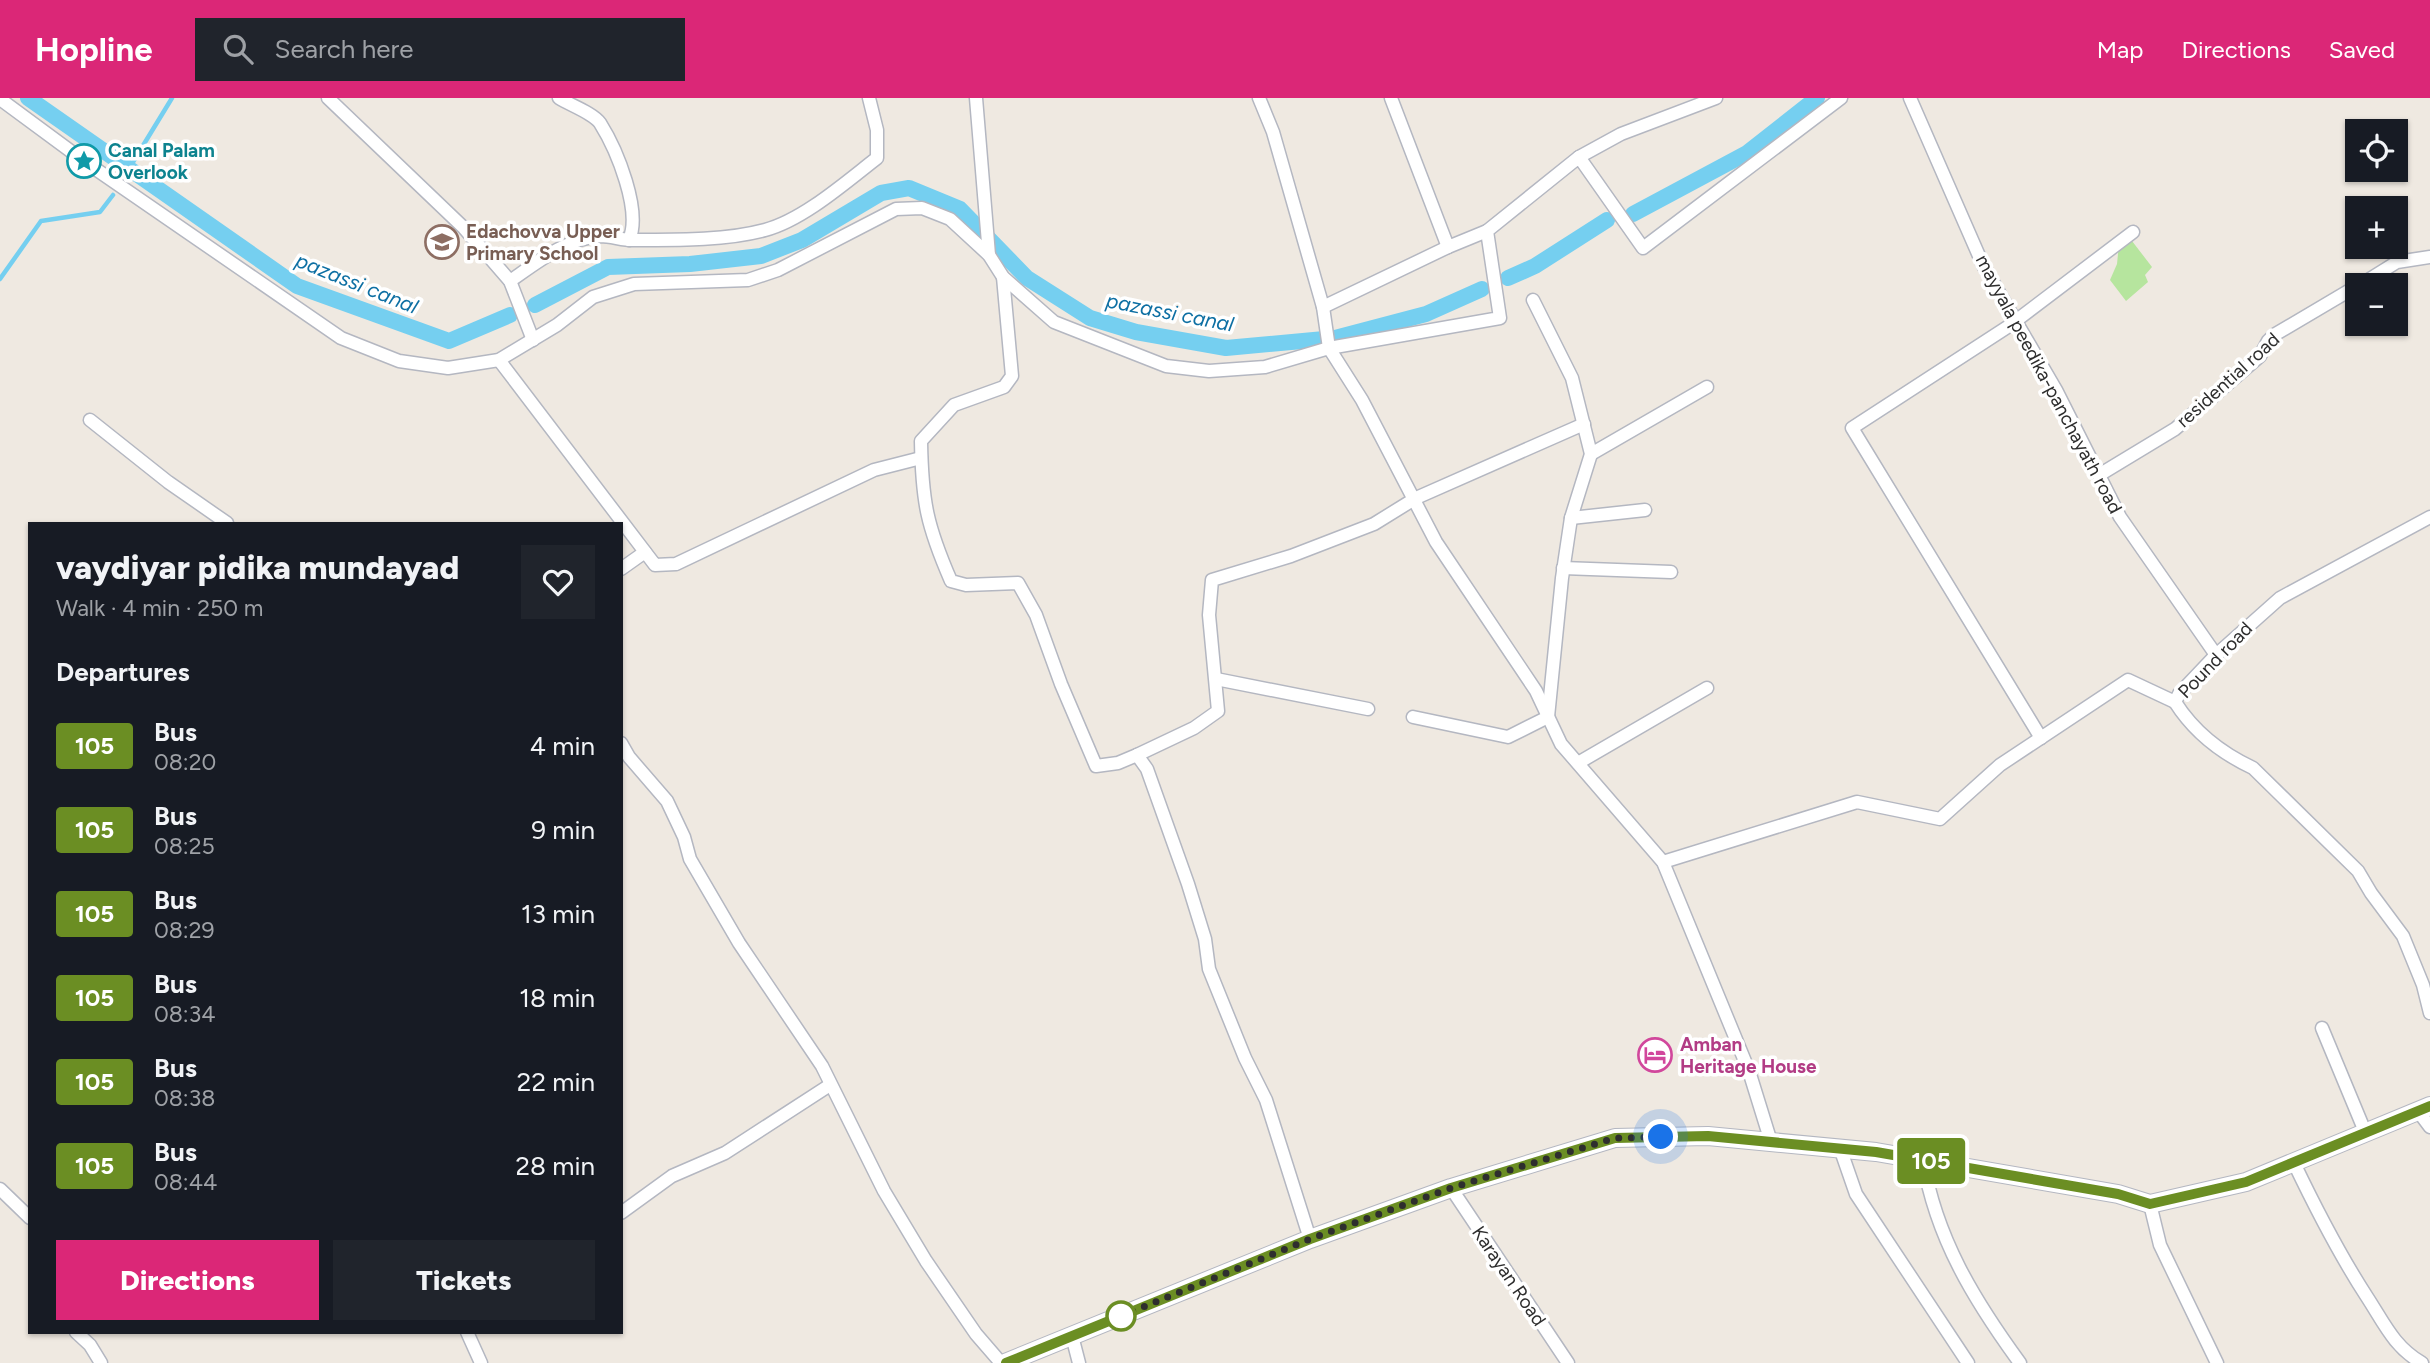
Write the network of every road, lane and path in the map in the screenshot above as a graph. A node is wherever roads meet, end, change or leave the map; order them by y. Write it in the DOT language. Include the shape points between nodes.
graph roads {
  1 [pos="328,98"];
  2 [pos="559,98"];
  3 [pos="869,98"];
  4 [pos="976,98"];
  5 [pos="1259,98"];
  6 [pos="1391,98"];
  7 [pos="1716,98"];
  8 [pos="1841,98"];
  9 [pos="1909,98"];
  10 [pos="0,99"];
  11 [pos="1579,157"];
  12 [pos="1487,231"];
  13 [pos="2133,232"];
  14 [pos="629,240"];
  15 [pos="1448,247"];
  16 [pos="989,255"];
  17 [pos="2430,257"];
  18 [pos="2379,273"];
  19 [pos="1003,277"];
  20 [pos="510,281"];
  21 [pos="2345,294"];
  22 [pos="1533,300"];
  23 [pos="1323,307"];
  24 [pos="2017,320"];
  25 [pos="533,340"];
  26 [pos="1329,348"];
  27 [pos="499,360"];
  28 [pos="1707,387"];
  29 [pos="90,420"];
  30 [pos="1584,424"];
  31 [pos="1591,454"];
  32 [pos="921,458"];
  33 [pos="2099,475"];
  34 [pos="1416,498"];
  35 [pos="1645,510"];
  36 [pos="2430,517"];
  37 [pos="1571,518"];
  38 [pos="226,522"];
  39 [pos="622,522"];
  40 [pos="623,523"];
  41 [pos="645,552"];
  42 [pos="623,568"];
  43 [pos="1563,568"];
  44 [pos="1671,572"];
  45 [pos="2216,655"];
  46 [pos="1216,679"];
  47 [pos="1707,688"];
  48 [pos="2175,702"];
  49 [pos="1368,709"];
  50 [pos="1413,717"];
  51 [pos="1548,717"];
  52 [pos="2041,738"];
  53 [pos="623,746"];
  54 [pos="1137,755"];
  55 [pos="1578,763"];
  56 [pos="1663,862"];
  57 [pos="2430,1013"];
  58 [pos="2322,1028"];
  59 [pos="831,1085"];
  60 [pos="2424,1109"];
  61 [pos="2430,1127"];
  62 [pos="2366,1134"];
  63 [pos="1770,1142"];
  64 [pos="1840,1148"];
  65 [pos="1923,1160"];
  66 [pos="2294,1163"];
  67 [pos="1451,1188"];
  68 [pos="0,1189"];
  69 [pos="2150,1204"];
  70 [pos="623,1208"];
  71 [pos="28,1216"];
  72 [pos="1310,1239"];
  73 [pos="78,1334"];
  74 [pos="468,1334"];
  75 [pos="1072,1336"];
  76 [pos="101,1363"];
  77 [pos="481,1363"];
  78 [pos="1004,1363"];
  79 [pos="1079,1363"];
  80 [pos="1568,1363"];
  81 [pos="1968,1363"];
  82 [pos="2020,1363"];
  83 [pos="2217,1363"];
  84 [pos="2422,1363"];
  1 -- 20 [label="street" via="464,228"];
  2 -- 14 [label="street" via="599,121 631,195 635,227"];
  3 -- 14 [label="street" via="877,130 877,158 797,215 766,230"];
  4 -- 16 [label="street"];
  5 -- 23 [label="street"];
  6 -- 15 [label="street"];
  7 -- 11 [label="street" via="1621,134"];
  8 -- 11 [label="street" via="1643,248"];
  9 -- 24 [label="street, mayyala peedika-panchayath road" via="1983,265"];
  10 -- 27 [label="street" via="341,338 381,355 424,365 448,368"];
  11 -- 12 [label="street"];
  12 -- 15 [label="street"];
  12 -- 26 [label="street" via="1500,318"];
  13 -- 24 [label="street"];
  14 -- 20 [label="street" via="599,236 552,252"];
  15 -- 23 [label="street"];
  16 -- 19 [label="street"];
  16 -- 25 [label="street" via="950,219 922,208 896,209 778,270 748,280 634,284 593,296"];
  17 -- 18 [label="street, residential road" via="2397,262"];
  19 -- 26 [label="street" via="1054,321 1166,366 1209,371 1265,367"];
  19 -- 32 [label="street" via="1012,376 1004,387 954,405 921,442"];
  20 -- 25 [label="street"];
  21 -- 33 [label="street, residential road" via="2274,335 2260,356 2175,429"];
  22 -- 30 [label="street" via="1572,377"];
  23 -- 26 [label="street"];
  24 -- 33 [label="street, mayyala peedika-panchayath road"];
  24 -- 52 [label="street" via="1852,428"];
  25 -- 27 [label="street"];
  26 -- 34 [label="street"];
  27 -- 39 [label="street"];
  28 -- 31 [label="street"];
  29 -- 38 [label="street"];
  30 -- 31 [label="street"];
  30 -- 34 [label="street"];
  31 -- 37 [label="street"];
  32 -- 41 [label="street" via="874,470 676,564 655,565"];
  32 -- 54 [label="street" via="922,496 931,535 951,582 1018,583 1036,615 1096,765"];
  33 -- 45 [label="street, mayyala peedika-panchayath road" via="2120,517"];
  34 -- 46 [label="street" via="1374,524 1212,580 1209,615"];
  34 -- 51 [label="street" via="1436,542 1536,691"];
  35 -- 37 [label="street"];
  36 -- 45 [label="street, Pound road" via="2280,598"];
  37 -- 43 [label="street"];
  40 -- 41 [label="street"];
  41 -- 42 [label="street"];
  43 -- 44 [label="street"];
  43 -- 51 [label="street"];
  45 -- 48 [label="street, Pound road"];
  46 -- 49 [label="street"];
  46 -- 54 [label="street" via="1218,711"];
  47 -- 55 [label="street"];
  48 -- 52 [label="street" via="2128,680"];
  48 -- 57 [label="street, Pound road" via="2187,722 2231,758 2253,768 2358,871 2403,936"];
  50 -- 51 [label="street" via="1508,737"];
  51 -- 55 [label="street" via="1561,744"];
  52 -- 56 [label="street" via="2000,765 1940,819 1857,802"];
  53 -- 59 [label="street" via="667,801 690,859 724,918"];
  54 -- 72 [label="street" via="1172,832 1205,939 1209,969 1266,1100"];
  55 -- 56 [label="street"];
  56 -- 63 [label="street" via="1749,1071"];
  58 -- 62 [label="street"];
  59 -- 70 [label="street" via="725,1153 672,1176"];
  59 -- 78 [label="street" via="884,1191 926,1261 976,1334"];
  60 -- 61 [label="street"];
  60 -- 62 [label="main road"];
  62 -- 66 [label="main road"];
  63 -- 64 [label="main road"];
  63 -- 67 [label="main road" via="1708,1136 1615,1138"];
  64 -- 65 [label="main road"];
  64 -- 81 [label="street" via="1856,1194"];
  65 -- 69 [label="main road" via="2118,1194"];
  65 -- 82 [label="street" via="1931,1206 1956,1261 1986,1318"];
  66 -- 69 [label="main road" via="2246,1182"];
  66 -- 84 [label="street" via="2343,1261 2388,1334 2404,1353"];
  67 -- 72 [label="main road"];
  67 -- 80 [label="street, Karayan Road"];
  68 -- 71 [label="street"];
  69 -- 83 [label="street" via="2160,1245"];
  72 -- 75 [label="main road"];
  73 -- 76 [label="street"];
  74 -- 77 [label="street"];
  75 -- 78 [label="main road"];
  75 -- 79 [label="street"];
}
